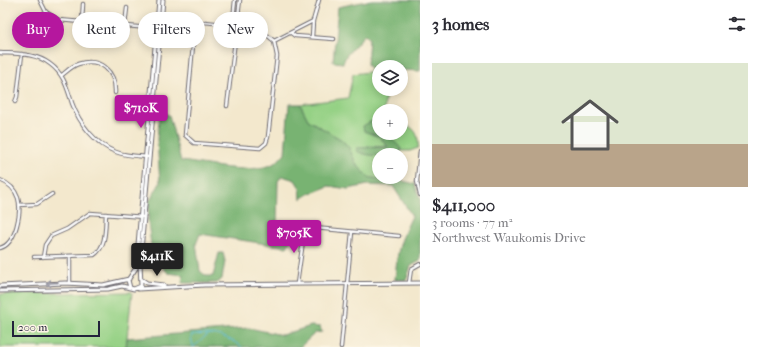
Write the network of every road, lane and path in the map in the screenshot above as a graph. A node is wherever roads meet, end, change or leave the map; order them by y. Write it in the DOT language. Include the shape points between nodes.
graph roads {
  1 [pos="40,0"];
  2 [pos="159,0"];
  3 [pos="163,0"];
  4 [pos="235,0"];
  5 [pos="240,0"];
  6 [pos="319,0"];
  7 [pos="83,4"];
  8 [pos="127,8"];
  9 [pos="83,12"];
  10 [pos="127,12"];
  11 [pos="159,12"];
  12 [pos="161,12"];
  13 [pos="234,12"];
  14 [pos="239,12"];
  15 [pos="72,21"];
  16 [pos="313,21"];
  17 [pos="213,23"];
  18 [pos="290,33"];
  19 [pos="268,36"];
  20 [pos="312,37"];
  21 [pos="334,39"];
  22 [pos="274,41"];
  23 [pos="156,48"];
  24 [pos="233,48"];
  25 [pos="0,53"];
  26 [pos="22,54"];
  27 [pos="62,74"];
  28 [pos="115,93"];
  29 [pos="15,102"];
  30 [pos="227,106"];
  31 [pos="420,151"];
  32 [pos="148,156"];
  33 [pos="0,180"];
  34 [pos="52,194"];
  35 [pos="420,195"];
  36 [pos="19,205"];
  37 [pos="106,214"];
  38 [pos="142,217"];
  39 [pos="283,225"];
  40 [pos="305,227"];
  41 [pos="352,232"];
  42 [pos="399,236"];
  43 [pos="0,248"];
  44 [pos="70,256"];
  45 [pos="34,257"];
  46 [pos="43,257"];
  47 [pos="420,264"];
  48 [pos="130,278"];
  49 [pos="140,279"];
  50 [pos="70,283"];
  51 [pos="347,283"];
  52 [pos="409,283"];
  53 [pos="420,283"];
  54 [pos="297,284"];
  55 [pos="0,286"];
  56 [pos="170,286"];
  57 [pos="130,288"];
  58 [pos="137,289"];
  59 [pos="0,291"];
  60 [pos="341,347"];
  1 -- 15 [label="street" via="46,12 59,20"];
  2 -- 11 [label="main road"];
  3 -- 12 [label="main road"];
  4 -- 13 [label="street"];
  5 -- 14 [label="street"];
  6 -- 16 [label="street"];
  7 -- 9 [label="street"];
  8 -- 10 [label="street"];
  16 -- 18 [label="street"];
  16 -- 20 [label="street"];
  17 -- 22 [label="street" via="205,22 197,26 194,34 185,131 188,139 194,143 256,149 266,143 277,56"];
  18 -- 20 [label="street" via="295,36"];
  18 -- 22 [label="street"];
  19 -- 22 [label="street"];
  20 -- 21 [label="street"];
  23 -- 32 [label="main road"];
  24 -- 30 [label="street"];
  25 -- 26 [label="street"];
  26 -- 27 [label="street" via="35,56 49,63"];
  26 -- 29 [label="street"];
  27 -- 28 [label="street" via="76,65 95,63 112,75"];
  27 -- 32 [label="street" via="75,111 84,126 99,142 118,153"];
  31 -- 35 [label="street" via="417,181"];
  32 -- 38 [label="main road"];
  33 -- 36 [label="street" via="14,191"];
  34 -- 36 [label="street" via="37,204"];
  36 -- 43 [label="street" via="14,236"];
  37 -- 38 [label="street"];
  37 -- 44 [label="street" via="101,250 94,255"];
  37 -- 46 [label="street" via="90,213 67,229 51,236 45,245"];
  38 -- 48 [label="main road" via="136,268"];
  38 -- 49 [label="main road"];
  39 -- 40 [label="street"];
  40 -- 41 [label="street"];
  40 -- 54 [label="street"];
  41 -- 42 [label="street"];
  41 -- 51 [label="street"];
  44 -- 46 [label="street"];
  44 -- 50 [label="street"];
  45 -- 46 [label="street"];
  47 -- 52 [label="street" via="411,269"];
  48 -- 49 [label="main road" via="136,276"];
  48 -- 50 [label="main road" via="103,285"];
  48 -- 57 [label="main road"];
  49 -- 56 [label="main road" via="147,283"];
  49 -- 58 [label="main road" via="141,284"];
  50 -- 55 [label="main road, one-way"];
  51 -- 52 [label="main road"];
  51 -- 54 [label="main road"];
  51 -- 60 [label="street"];
  52 -- 53 [label="main road"];
  54 -- 56 [label="main road"];
  56 -- 58 [label="main road"];
  57 -- 58 [label="main road"];
  57 -- 59 [label="main road" via="122,286 108,289"];
}
